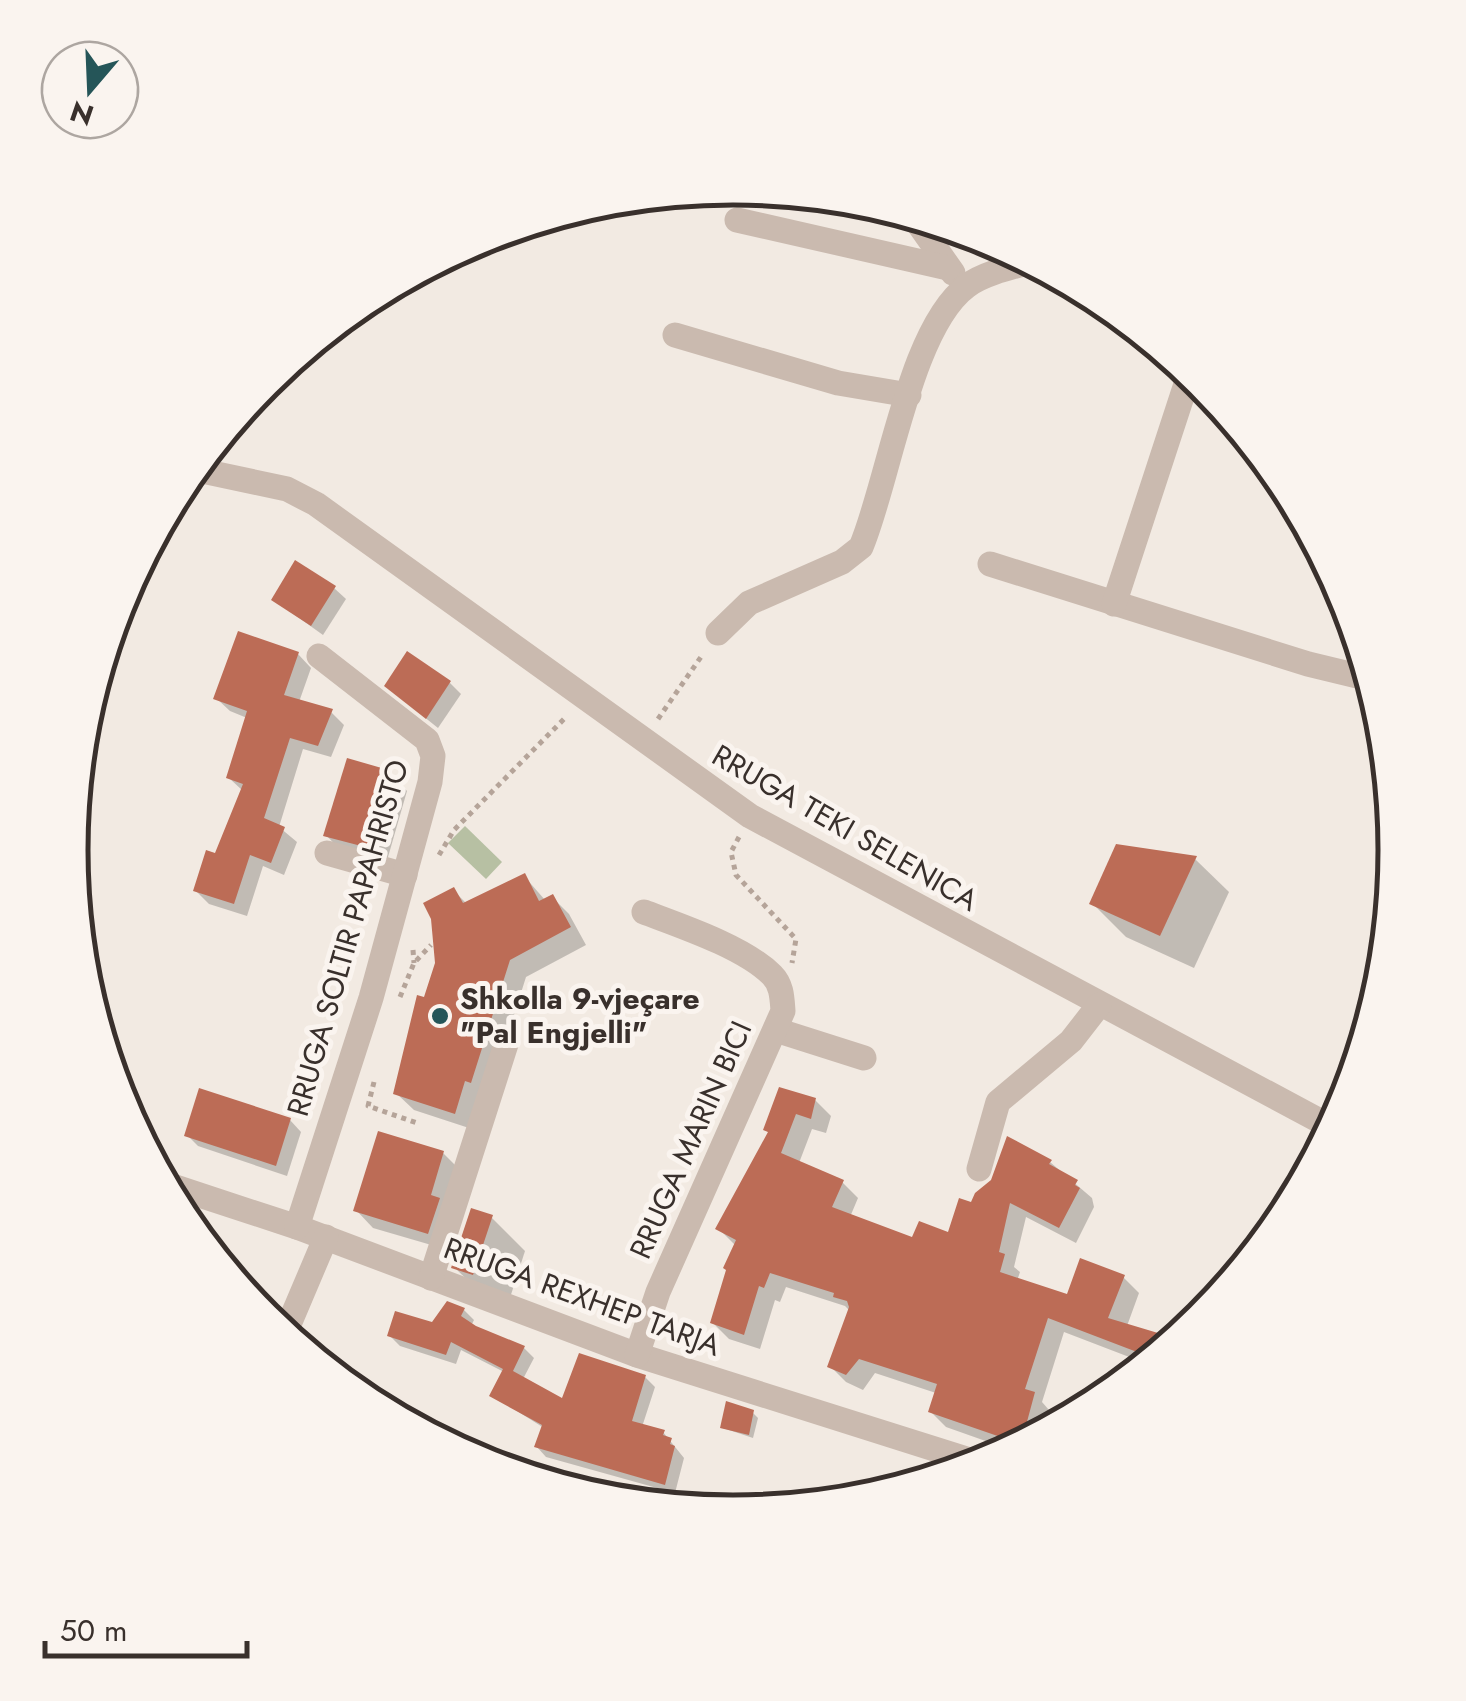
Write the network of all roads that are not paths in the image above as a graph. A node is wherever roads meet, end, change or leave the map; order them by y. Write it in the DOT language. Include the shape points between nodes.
graph roads {
  1 [pos="737,220"];
  2 [pos="927,235"];
  3 [pos="1007,267"];
  4 [pos="958,277"];
  5 [pos="675,335"];
  6 [pos="1184,389"];
  7 [pos="909,395"];
  8 [pos="211,472"];
  9 [pos="990,564"];
  10 [pos="1114,604"];
  11 [pos="718,632"];
  12 [pos="319,656"];
  13 [pos="1354,674"];
  14 [pos="327,853"];
  15 [pos="404,875"];
  16 [pos="644,912"];
  17 [pos="1099,1005"];
  18 [pos="776,1030"];
  19 [pos="508,1038"];
  20 [pos="864,1058"];
  21 [pos="1319,1121"];
  22 [pos="979,1170"];
  23 [pos="184,1190"];
  24 [pos="298,1226"];
  25 [pos="326,1238"];
  26 [pos="430,1278"];
  27 [pos="291,1320"];
  28 [pos="638,1354"];
  29 [pos="956,1456"];
  1 -- 4 [label="street"];
  2 -- 4 [label="street"];
  3 -- 4 [label="street"];
  4 -- 7 [label="street"];
  5 -- 7 [label="street" via="838,383"];
  6 -- 10 [label="street"];
  7 -- 11 [label="street" via="861,547 842,562 750,602"];
  8 -- 17 [label="street, RRUGA TEKI SELENICA" via="286,489 750,816"];
  9 -- 10 [label="street"];
  10 -- 13 [label="street"];
  12 -- 15 [label="street, RRUGA SOLTIR PAPAHRISTO" via="427,740 430,782"];
  14 -- 15 [label="street"];
  15 -- 24 [label="street, RRUGA SOLTIR PAPAHRISTO"];
  16 -- 18 [label="street, RRUGA MARIN BICI" via="762,967 781,989"];
  17 -- 21 [label="street, RRUGA TEKI SELENICA"];
  17 -- 22 [label="street" via="1071,1041 998,1102"];
  18 -- 20 [label="street"];
  18 -- 28 [label="street, RRUGA MARIN BICI" via="658,1292"];
  19 -- 26 [label="street"];
  23 -- 24 [label="street, RRUGA REXHEP TARJA"];
  24 -- 25 [label="street, RRUGA REXHEP TARJA"];
  25 -- 26 [label="street, RRUGA REXHEP TARJA"];
  25 -- 27 [label="street"];
  26 -- 28 [label="street, RRUGA REXHEP TARJA"];
  28 -- 29 [label="street, RRUGA REXHEP TARJA"];
}
